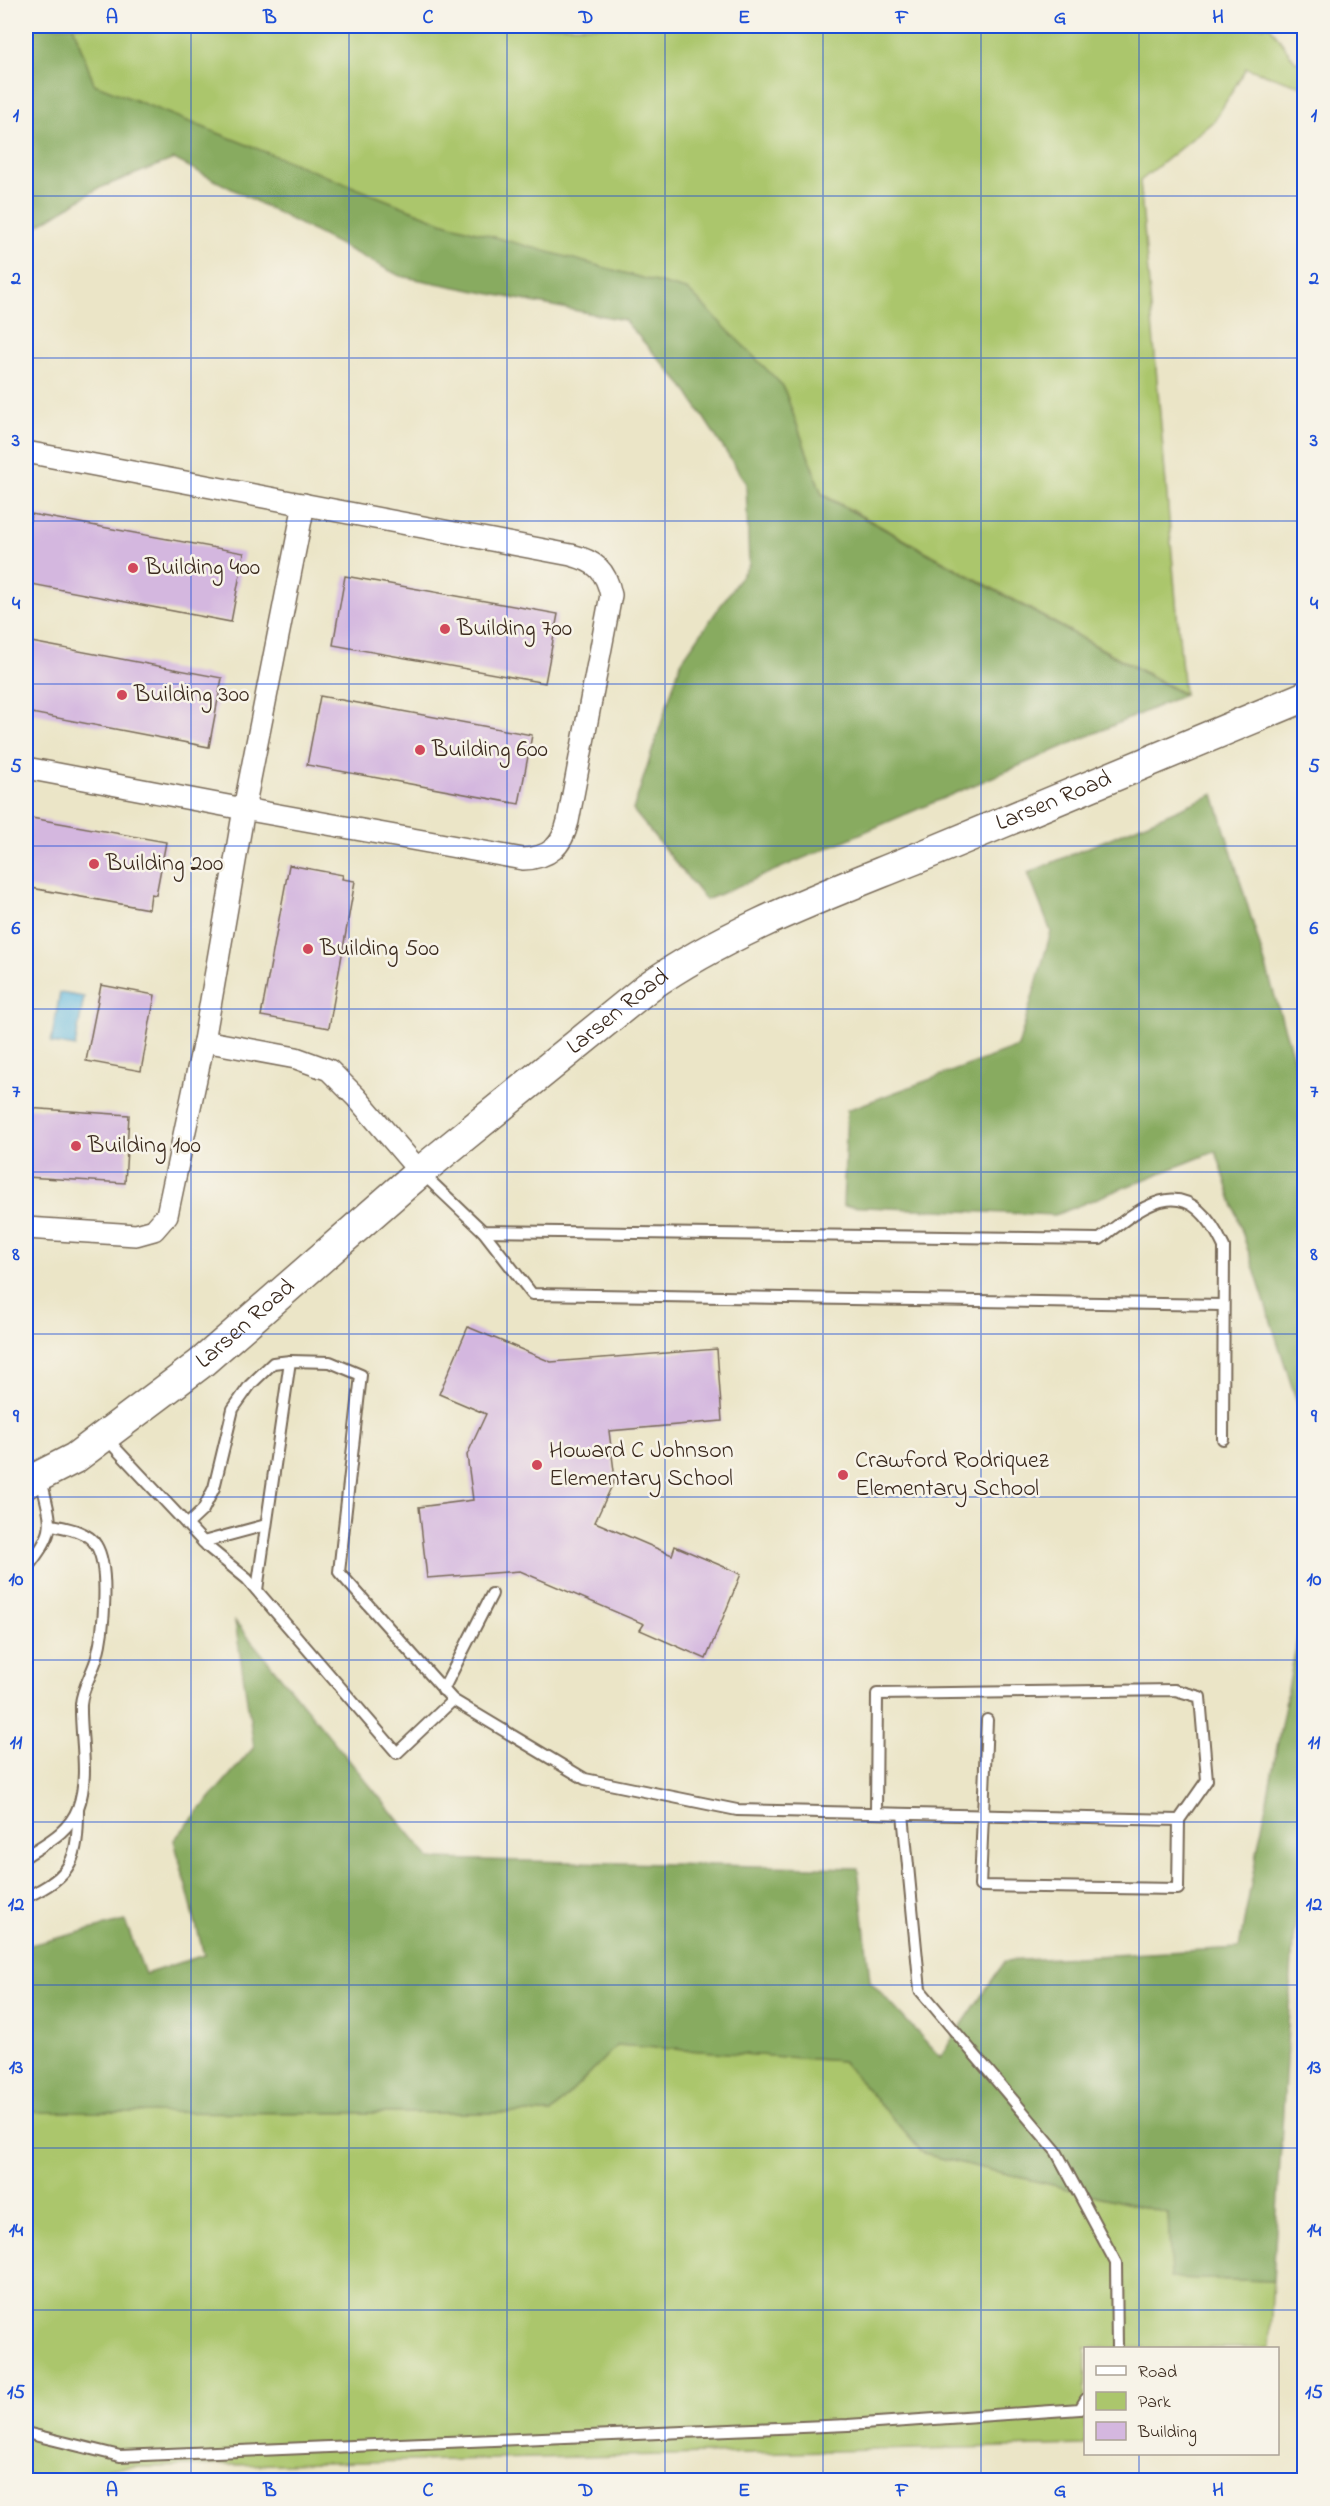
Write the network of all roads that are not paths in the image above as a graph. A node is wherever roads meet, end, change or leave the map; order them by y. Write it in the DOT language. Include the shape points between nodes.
graph roads {
  1 [pos="26,452"];
  2 [pos="304,504"];
  3 [pos="1305,697"];
  4 [pos="26,768"];
  5 [pos="244,809"];
  6 [pos="204,1041"];
  7 [pos="420,1172"];
  8 [pos="26,1228"];
  9 [pos="483,1231"];
  10 [pos="1224,1305"];
  11 [pos="290,1360"];
  12 [pos="105,1437"];
  13 [pos="1223,1439"];
  14 [pos="30,1482"];
  15 [pos="52,1525"];
  16 [pos="187,1525"];
  17 [pos="266,1526"];
  18 [pos="203,1542"];
  19 [pos="26,1569"];
  20 [pos="257,1590"];
  21 [pos="492,1594"];
  22 [pos="444,1690"];
  23 [pos="453,1700"];
  24 [pos="987,1720"];
  25 [pos="78,1809"];
  26 [pos="876,1813"];
  27 [pos="903,1814"];
  28 [pos="983,1816"];
  29 [pos="1179,1820"];
  30 [pos="26,1856"];
  31 [pos="26,1897"];
  32 [pos="1117,2347"];
  33 [pos="1084,2402"];
  34 [pos="26,2433"];
  1 -- 2 [label="street"];
  2 -- 5 [label="street"];
  2 -- 5 [label="street" via="571,555 586,559 603,572 611,595 566,831 549,854 523,859"];
  3 -- 7 [label="street, Larsen Road" via="795,909 709,949 648,987"];
  4 -- 5 [label="street"];
  5 -- 6 [label="street"];
  6 -- 7 [label="street" via="296,1058 330,1070"];
  6 -- 8 [label="street" via="171,1201 162,1223 154,1230 136,1235"];
  7 -- 9 [label="lane"];
  7 -- 12 [label="street, Larsen Road" via="200,1364"];
  9 -- 10 [label="lane" via="532,1294"];
  9 -- 10 [label="lane" via="1100,1239 1131,1213 1153,1202 1172,1200 1191,1204 1215,1228 1224,1247"];
  10 -- 13 [label="lane"];
  11 -- 16 [label="lane" via="273,1363 233,1409 214,1488"];
  11 -- 17 [label="lane"];
  11 -- 22 [label="lane" via="330,1362 361,1375 339,1572"];
  12 -- 14 [label="street, Larsen Road"];
  12 -- 16 [label="lane"];
  14 -- 15 [label="lane"];
  15 -- 19 [label="lane" via="46,1542"];
  15 -- 25 [label="lane" via="87,1536 96,1544 103,1562 101,1637 81,1701 83,1782"];
  16 -- 18 [label="lane"];
  17 -- 18 [label="lane"];
  17 -- 20 [label="lane"];
  18 -- 20 [label="lane"];
  20 -- 23 [label="lane" via="397,1753"];
  21 -- 22 [label="lane"];
  22 -- 23 [label="lane"];
  23 -- 26 [label="lane" via="585,1779 737,1810"];
  24 -- 28 [label="lane"];
  25 -- 30 [label="lane" via="62,1833"];
  25 -- 31 [label="lane" via="78,1842 72,1860 46,1888"];
  26 -- 27 [label="lane"];
  26 -- 29 [label="lane" via="877,1694 1175,1690 1200,1697 1207,1780"];
  27 -- 28 [label="lane"];
  27 -- 32 [label="lane" via="920,1990 1056,2151 1116,2263"];
  28 -- 29 [label="lane"];
  28 -- 29 [label="lane" via="980,1886 1178,1889"];
  33 -- 34 [label="lane" via="1080,2409 848,2426 120,2456"];
}
